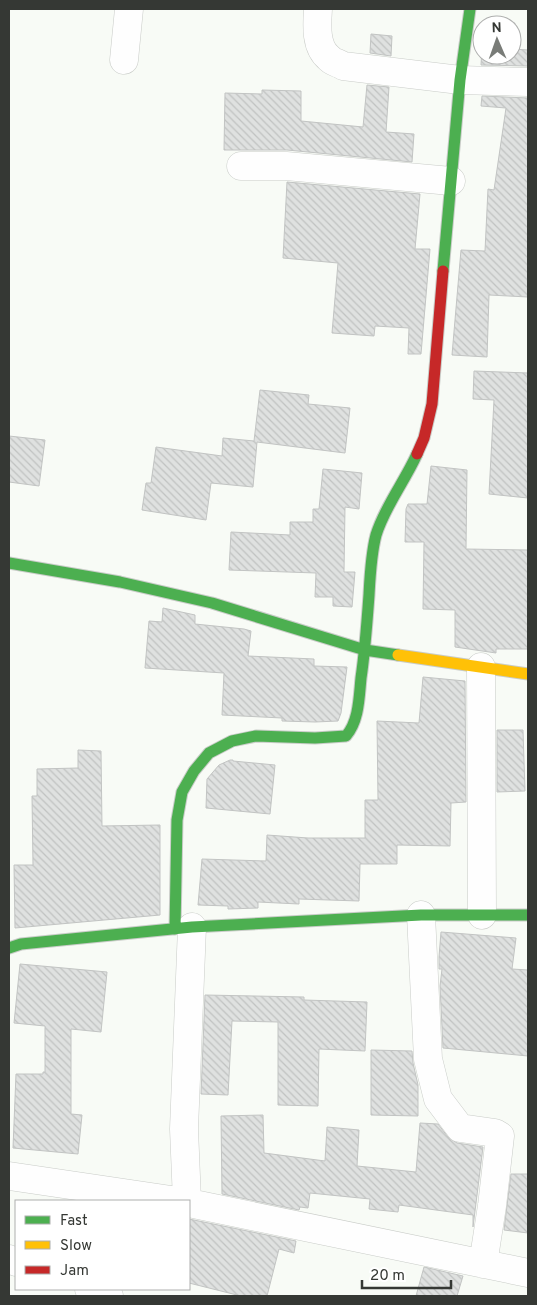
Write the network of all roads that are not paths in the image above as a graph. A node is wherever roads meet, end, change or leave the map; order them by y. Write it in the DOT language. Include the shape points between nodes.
graph roads {
  1 [pos="129,9"];
  2 [pos="318,9"];
  3 [pos="470,9"];
  4 [pos="124,60"];
  5 [pos="460,80"];
  6 [pos="528,82"];
  7 [pos="241,166"];
  8 [pos="451,181"];
  9 [pos="9,563"];
  10 [pos="366,650"];
  11 [pos="481,667"];
  12 [pos="528,674"];
  13 [pos="421,915"];
  14 [pos="482,915"];
  15 [pos="528,915"];
  16 [pos="183,928"];
  17 [pos="9,948"];
  18 [pos="9,1176"];
  19 [pos="171,1200"];
  20 [pos="188,1200"];
  21 [pos="190,1202"];
  22 [pos="483,1264"];
  23 [pos="528,1273"];
  24 [pos="92,1290"];
  25 [pos="109,1296"];
  1 -- 4 [label="street"];
  2 -- 5 [label="street" via="317,30 321,46 328,58 343,66"];
  3 -- 5 [label="street"];
  5 -- 6 [label="street"];
  5 -- 8 [label="street"];
  7 -- 8 [label="street" via="286,166"];
  8 -- 10 [label="street" via="432,404 424,438 376,536"];
  9 -- 10 [label="street" via="120,582 212,603"];
  10 -- 11 [label="street"];
  10 -- 16 [label="street" via="356,717 346,736 256,736 232,741 209,753 194,771 182,792 177,820"];
  11 -- 12 [label="street"];
  11 -- 14 [label="street"];
  13 -- 14 [label="street"];
  13 -- 16 [label="street"];
  13 -- 22 [label="street" via="428,1059 438,1099 460,1128 500,1136"];
  14 -- 15 [label="street"];
  16 -- 17 [label="street" via="21,944"];
  16 -- 20 [label="street" via="184,1129"];
  18 -- 19 [label="street"];
  21 -- 22 [label="street"];
  22 -- 23 [label="street"];
  24 -- 25 [label="street"];
}
